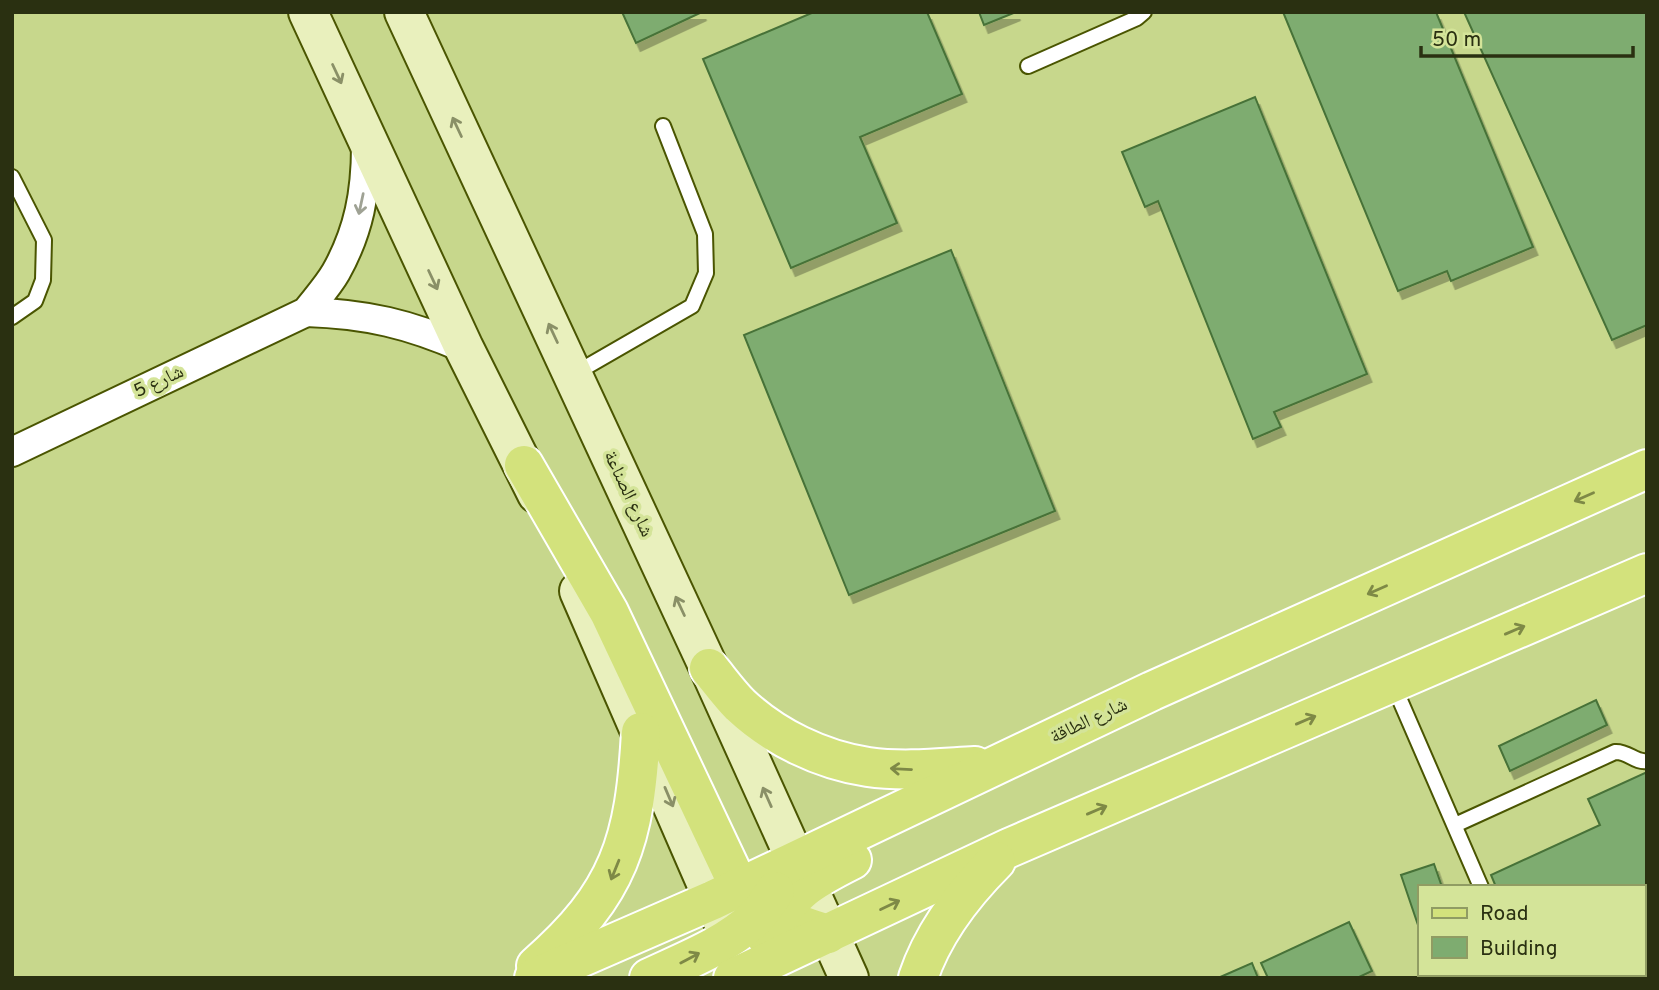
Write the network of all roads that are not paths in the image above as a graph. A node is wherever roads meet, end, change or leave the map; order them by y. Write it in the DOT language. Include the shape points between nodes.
graph roads {
  1 [pos="308,12"];
  2 [pos="404,12"];
  3 [pos="1144,12"];
  4 [pos="1027,66"];
  5 [pos="663,126"];
  6 [pos="366,136"];
  7 [pos="12,177"];
  8 [pos="306,312"];
  9 [pos="12,317"];
  10 [pos="464,348"];
  11 [pos="572,375"];
  12 [pos="12,452"];
  13 [pos="524,465"];
  14 [pos="1647,469"];
  15 [pos="1647,573"];
  16 [pos="709,668"];
  17 [pos="1392,682"];
  18 [pos="1152,691"];
  19 [pos="641,732"];
  20 [pos="1647,761"];
  21 [pos="994,765"];
  22 [pos="1455,825"];
  23 [pos="1009,848"];
  24 [pos="801,872"];
  25 [pos="1481,885"];
  26 [pos="761,924"];
  27 [pos="828,934"];
  28 [pos="742,976"];
  29 [pos="522,978"];
  30 [pos="534,978"];
  31 [pos="649,978"];
  32 [pos="849,978"];
  33 [pos="918,978"];
  1 -- 6 [label="street, one-way"];
  11 -- 2 [label="street, شارع الصناعة, one-way"];
  3 -- 4 [label="lane"];
  5 -- 11 [label="lane" via="705,234 706,273 692,306"];
  6 -- 8 [label="street, شارع 5, one-way" via="366,184 355,230 335,274"];
  6 -- 10 [label="street, one-way"];
  7 -- 9 [label="lane" via="44,240 43,280 35,301"];
  8 -- 10 [label="street, شارع 5" via="387,320"];
  8 -- 12 [label="street, شارع 5"];
  10 -- 13 [label="street"];
  16 -- 11 [label="street, شارع الصناعة, one-way"];
  13 -- 19 [label="street"];
  13 -- 26 [label="main road" via="609,612"];
  14 -- 18 [label="main road, شارع الطاقة, one-way"];
  17 -- 15 [label="main road, one-way"];
  21 -- 16 [label="main road, one-way" via="916,770 867,767 821,755 778,734 740,705"];
  24 -- 16 [label="street, شارع الصناعة, one-way"];
  17 -- 22 [label="lane"];
  23 -- 17 [label="main road, one-way"];
  18 -- 21 [label="main road, شارع الطاقة"];
  18 -- 24 [label="main road" via="1088,738 1039,766"];
  19 -- 26 [label="street, one-way"];
  19 -- 29 [label="main road, one-way" via="629,835 610,881 579,926"];
  20 -- 22 [label="lane" via="1615,752"];
  21 -- 24 [label="main road, شارع الطاقة"];
  22 -- 25 [label="lane"];
  27 -- 23 [label="main road, one-way"];
  23 -- 33 [label="main road" via="948,918"];
  24 -- 26 [label="main road"];
  24 -- 27 [label="street, شارع الصناعة"];
  26 -- 27 [label="main road"];
  26 -- 28 [label="main road"];
  26 -- 28 [label="street"];
  26 -- 30 [label="main road"];
  31 -- 26 [label="main road, one-way"];
  27 -- 32 [label="street, شارع الصناعة"];
}
